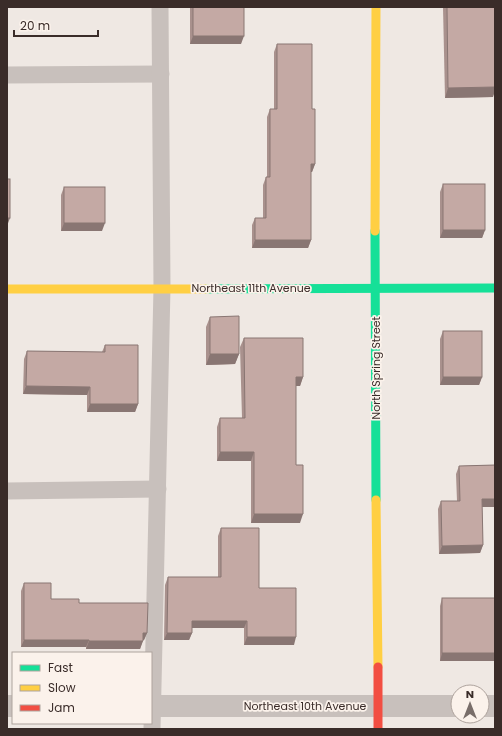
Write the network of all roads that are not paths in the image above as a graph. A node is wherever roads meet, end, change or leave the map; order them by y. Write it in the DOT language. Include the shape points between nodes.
graph roads {
  1 [pos="160,7"];
  2 [pos="376,7"];
  3 [pos="161,74"];
  4 [pos="7,75"];
  5 [pos="162,288"];
  6 [pos="375,288"];
  7 [pos="495,288"];
  8 [pos="7,289"];
  9 [pos="158,490"];
  10 [pos="7,491"];
  11 [pos="152,706"];
  12 [pos="378,706"];
  13 [pos="450,706"];
  14 [pos="152,729"];
  15 [pos="378,729"];
  1 -- 3 [label="lane"];
  2 -- 6 [label="street, North Spring Street"];
  3 -- 4 [label="lane"];
  3 -- 5 [label="lane"];
  5 -- 6 [label="street, Northeast 11th Avenue"];
  5 -- 8 [label="street, Northeast 11th Avenue"];
  5 -- 9 [label="lane"];
  6 -- 7 [label="street, Northeast 11th Avenue"];
  6 -- 12 [label="street, North Spring Street"];
  9 -- 10 [label="lane"];
  9 -- 11 [label="lane"];
  11 -- 12 [label="street, Northeast 10th Avenue"];
  11 -- 14 [label="lane"];
  12 -- 13 [label="street, Northeast 10th Avenue"];
  12 -- 15 [label="street, North Spring Street"];
}
